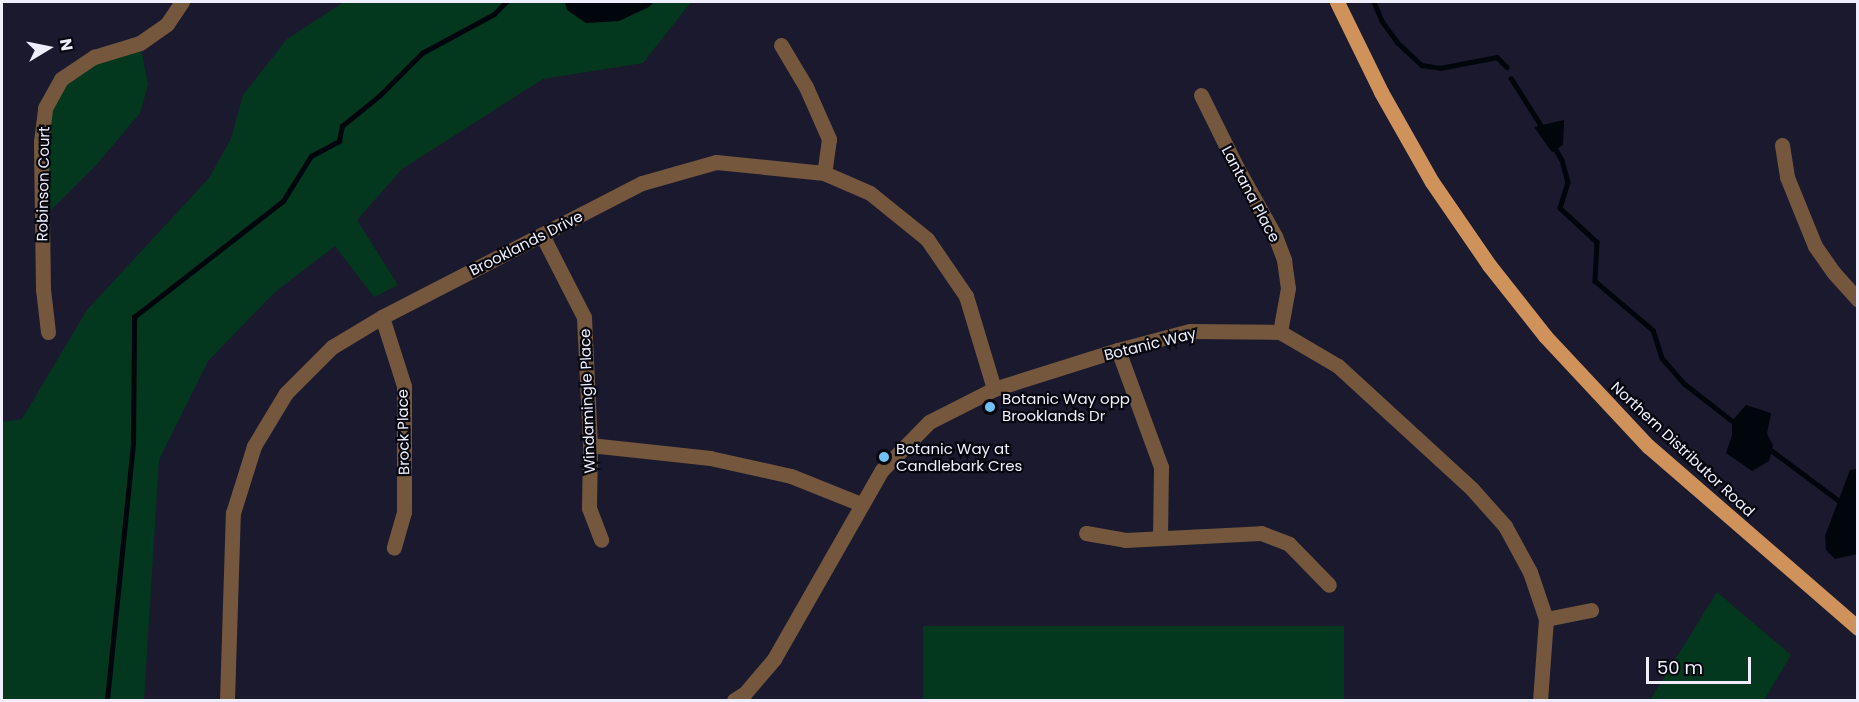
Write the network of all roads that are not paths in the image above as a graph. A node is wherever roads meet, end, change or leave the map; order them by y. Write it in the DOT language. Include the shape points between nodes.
graph roads {
  1 [pos="182,2"];
  2 [pos="1337,2"];
  3 [pos="782,45"];
  4 [pos="1201,94"];
  5 [pos="1782,144"];
  6 [pos="824,173"];
  7 [pos="542,234"];
  8 [pos="1857,300"];
  9 [pos="382,317"];
  10 [pos="48,332"];
  11 [pos="1280,332"];
  12 [pos="1118,350"];
  13 [pos="994,389"];
  14 [pos="590,445"];
  15 [pos="861,504"];
  16 [pos="1086,533"];
  17 [pos="1160,538"];
  18 [pos="601,540"];
  19 [pos="394,548"];
  20 [pos="1329,585"];
  21 [pos="1591,610"];
  22 [pos="1546,620"];
  23 [pos="1857,628"];
  24 [pos="743,698"];
  25 [pos="227,700"];
  26 [pos="1540,700"];
  1 -- 10 [label="street, Robinson Court" via="166,24 140,43 94,57 61,79 45,108 41,142 43,289"];
  2 -- 23 [label="main road, Northern Distributor Road" via="1381,92 1432,182 1489,265 1545,336 1648,446"];
  3 -- 6 [label="street" via="829,139"];
  4 -- 11 [label="street, Lantana Place" via="1284,260 1288,288"];
  5 -- 8 [label="street" via="1787,177 1815,246"];
  6 -- 7 [label="street, Brooklands Drive" via="716,162 642,183"];
  6 -- 13 [label="street, Brooklands Drive" via="870,193 927,239 966,296"];
  7 -- 9 [label="street, Brooklands Drive"];
  7 -- 14 [label="street, Windamingle Place" via="584,316"];
  9 -- 19 [label="street, Brock Place" via="404,386 404,512"];
  9 -- 25 [label="street, Brooklands Drive" via="332,347 294,385 254,446 233,513"];
  11 -- 12 [label="street, Botanic Way" via="1190,331"];
  11 -- 22 [label="street, Botanic Way" via="1338,366 1472,489 1504,526 1530,572"];
  12 -- 13 [label="street, Botanic Way"];
  12 -- 17 [label="street" via="1161,467"];
  13 -- 15 [label="street, Botanic Way" via="929,422 882,470"];
  14 -- 15 [label="street" via="710,458 791,476"];
  14 -- 18 [label="street, Windamingle Place" via="589,508"];
  15 -- 24 [label="street, Botanic Way" via="774,658"];
  16 -- 17 [label="street" via="1125,540"];
  17 -- 20 [label="street" via="1261,533 1289,544"];
  21 -- 22 [label="street"];
  22 -- 26 [label="street, Botanic Way"];
}
